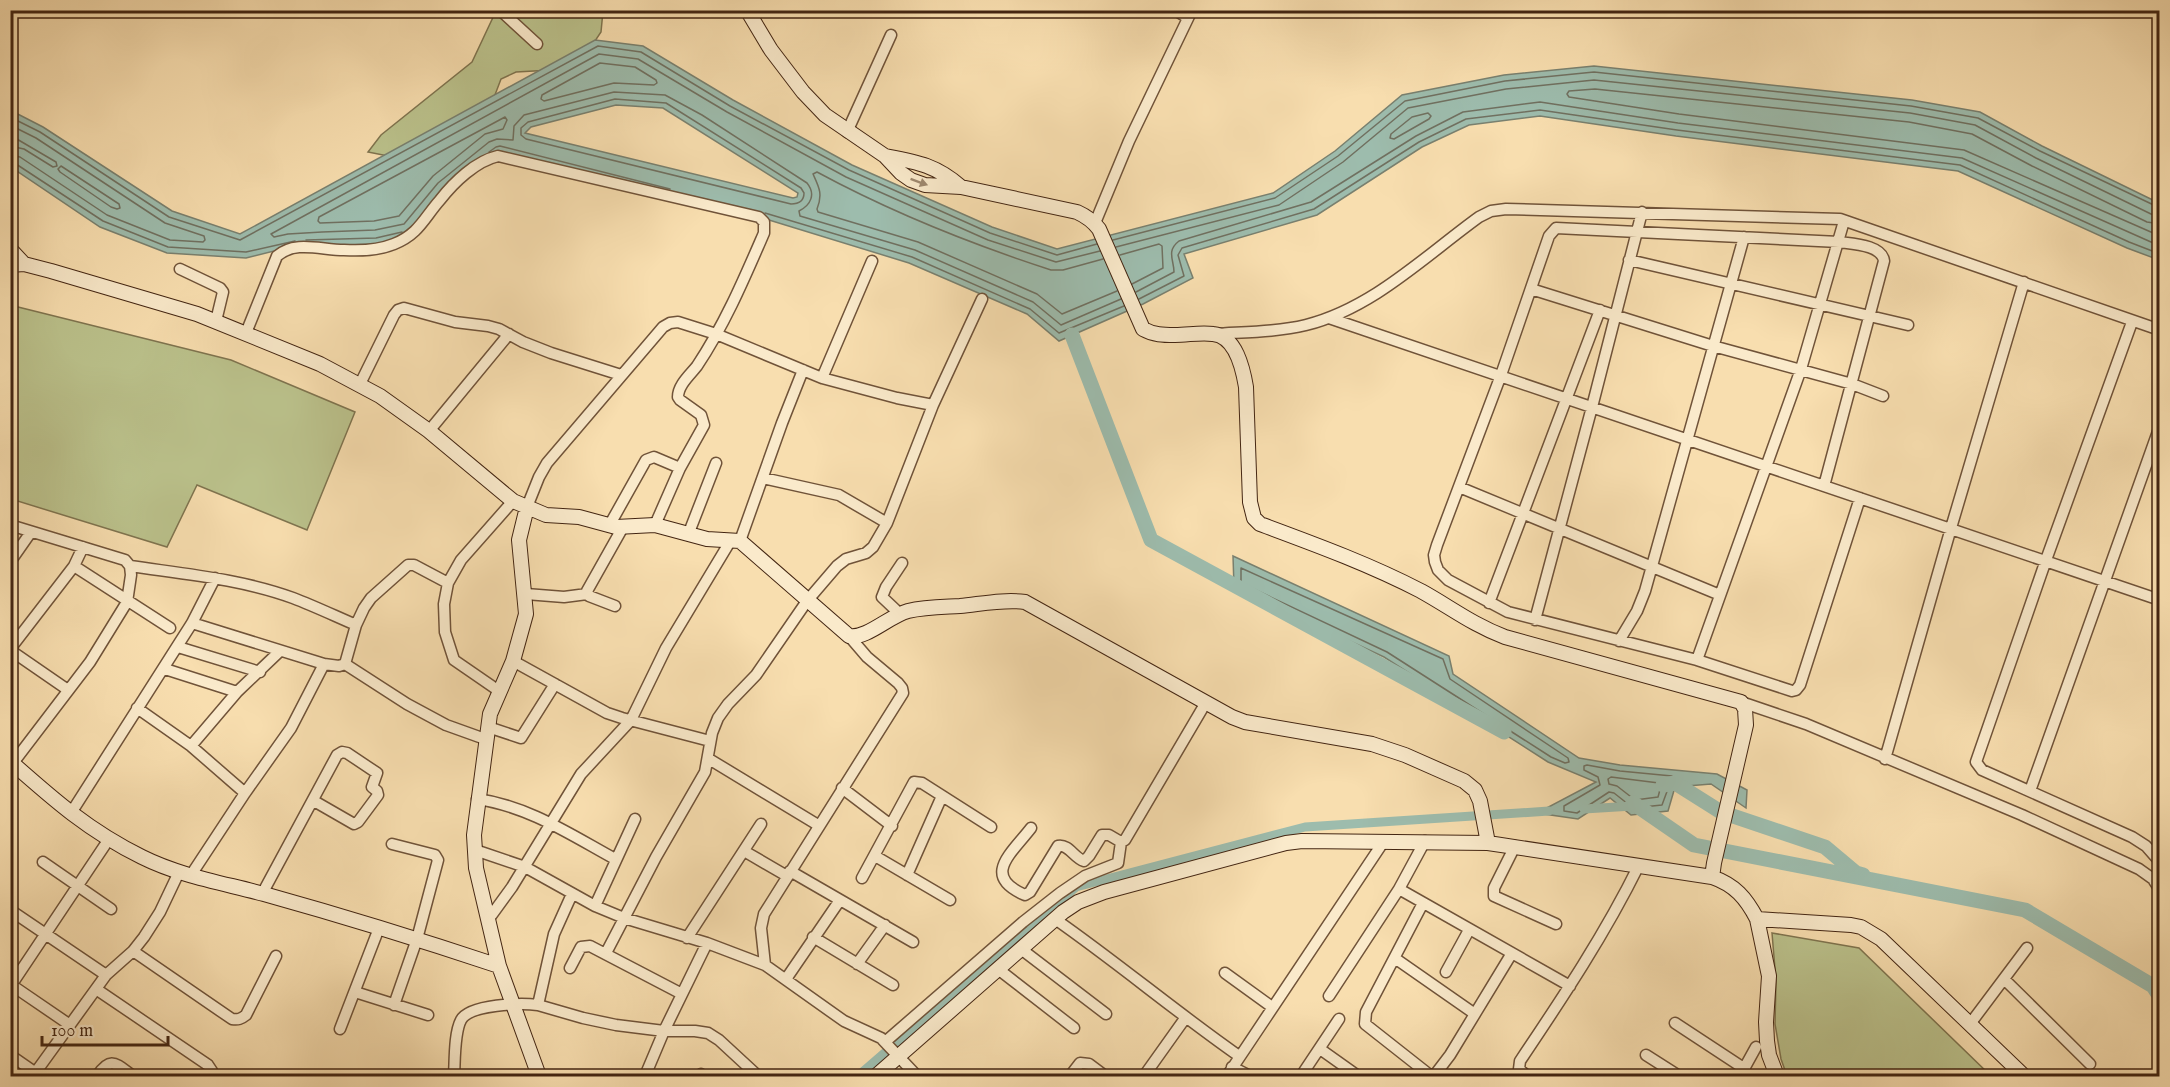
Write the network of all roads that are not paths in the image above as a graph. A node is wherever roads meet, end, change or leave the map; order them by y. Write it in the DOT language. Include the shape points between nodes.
graph roads {
  1 [pos="501,10"];
  2 [pos="747,10"];
  3 [pos="1175,10"];
  4 [pos="1190,14"];
  5 [pos="891,35"];
  6 [pos="537,44"];
  7 [pos="847,132"];
  8 [pos="885,156"];
  9 [pos="961,187"];
  10 [pos="1642,212"];
  11 [pos="1845,220"];
  12 [pos="1097,226"];
  13 [pos="1637,231"];
  14 [pos="1744,237"];
  15 [pos="1839,242"];
  16 [pos="10,249"];
  17 [pos="872,261"];
  18 [pos="1629,261"];
  19 [pos="17,264"];
  20 [pos="180,269"];
  21 [pos="2024,282"];
  22 [pos="1730,283"];
  23 [pos="1531,289"];
  24 [pos="982,299"];
  25 [pos="1821,304"];
  26 [pos="1600,310"];
  27 [pos="1616,315"];
  28 [pos="1870,316"];
  29 [pos="1329,318"];
  30 [pos="216,321"];
  31 [pos="2132,322"];
  32 [pos="1908,325"];
  33 [pos="2160,330"];
  34 [pos="246,333"];
  35 [pos="509,334"];
  36 [pos="716,334"];
  37 [pos="1215,334"];
  38 [pos="1713,346"];
  39 [pos="1801,369"];
  40 [pos="803,370"];
  41 [pos="621,375"];
  42 [pos="1501,375"];
  43 [pos="822,378"];
  44 [pos="360,384"];
  45 [pos="1852,384"];
  46 [pos="1883,396"];
  47 [pos="1568,398"];
  48 [pos="933,405"];
  49 [pos="1592,407"];
  50 [pos="2160,426"];
  51 [pos="429,431"];
  52 [pos="1687,440"];
  53 [pos="716,464"];
  54 [pos="1765,466"];
  55 [pos="680,468"];
  56 [pos="763,478"];
  57 [pos="1824,486"];
  58 [pos="1459,487"];
  59 [pos="1860,498"];
  60 [pos="513,501"];
  61 [pos="527,507"];
  62 [pos="1524,514"];
  63 [pos="887,522"];
  64 [pos="10,525"];
  65 [pos="655,525"];
  66 [pos="616,526"];
  67 [pos="1951,528"];
  68 [pos="1559,529"];
  69 [pos="31,532"];
  70 [pos="688,535"];
  71 [pos="735,540"];
  72 [pos="84,547"];
  73 [pos="2046,560"];
  74 [pos="10,562"];
  75 [pos="902,563"];
  76 [pos="74,566"];
  77 [pos="130,566"];
  78 [pos="1652,568"];
  79 [pos="215,578"];
  80 [pos="2103,580"];
  81 [pos="448,583"];
  82 [pos="526,594"];
  83 [pos="587,594"];
  84 [pos="1720,595"];
  85 [pos="2160,600"];
  86 [pos="127,602"];
  87 [pos="807,602"];
  88 [pos="1490,603"];
  89 [pos="615,606"];
  90 [pos="900,614"];
  91 [pos="1534,620"];
  92 [pos="192,623"];
  93 [pos="356,625"];
  94 [pos="170,628"];
  95 [pos="849,636"];
  96 [pos="1619,641"];
  97 [pos="178,647"];
  98 [pos="10,649"];
  99 [pos="280,651"];
  100 [pos="1697,660"];
  101 [pos="513,661"];
  102 [pos="324,664"];
  103 [pos="345,664"];
  104 [pos="165,669"];
  105 [pos="260,672"];
  106 [pos="555,684"];
  107 [pos="68,690"];
  108 [pos="499,691"];
  109 [pos="237,692"];
  110 [pos="1741,702"];
  111 [pos="1205,704"];
  112 [pos="137,708"];
  113 [pos="630,720"];
  114 [pos="486,733"];
  115 [pos="711,741"];
  116 [pos="191,746"];
  117 [pos="709,759"];
  118 [pos="1885,759"];
  119 [pos="12,762"];
  120 [pos="842,788"];
  121 [pos="2030,791"];
  122 [pos="245,793"];
  123 [pos="942,796"];
  124 [pos="477,799"];
  125 [pos="314,801"];
  126 [pos="71,813"];
  127 [pos="636,819"];
  128 [pos="550,823"];
  129 [pos="761,824"];
  130 [pos="818,825"];
  131 [pos="891,826"];
  132 [pos="991,826"];
  133 [pos="1031,828"];
  134 [pos="109,839"];
  135 [pos="1487,839"];
  136 [pos="1384,841"];
  137 [pos="1425,841"];
  138 [pos="1121,842"];
  139 [pos="392,844"];
  140 [pos="1515,846"];
  141 [pos="475,850"];
  142 [pos="744,851"];
  143 [pos="874,856"];
  144 [pos="615,859"];
  145 [pos="43,862"];
  146 [pos="2160,862"];
  147 [pos="1639,865"];
  148 [pos="525,867"];
  149 [pos="1713,870"];
  150 [pos="185,874"];
  151 [pos="789,874"];
  152 [pos="907,875"];
  153 [pos="862,878"];
  154 [pos="77,886"];
  155 [pos="1399,889"];
  156 [pos="2160,890"];
  157 [pos="262,894"];
  158 [pos="572,894"];
  159 [pos="840,900"];
  160 [pos="950,900"];
  161 [pos="1424,903"];
  162 [pos="595,906"];
  163 [pos="111,909"];
  164 [pos="10,910"];
  165 [pos="624,918"];
  166 [pos="1055,919"];
  167 [pos="1757,919"];
  168 [pos="488,920"];
  169 [pos="1556,924"];
  170 [pos="885,925"];
  171 [pos="379,928"];
  172 [pos="1469,930"];
  173 [pos="45,933"];
  174 [pos="813,937"];
  175 [pos="687,938"];
  176 [pos="417,939"];
  177 [pos="913,942"];
  178 [pos="707,944"];
  179 [pos="2027,948"];
  180 [pos="1021,949"];
  181 [pos="133,951"];
  182 [pos="606,953"];
  183 [pos="1512,953"];
  184 [pos="276,956"];
  185 [pos="1396,959"];
  186 [pos="857,964"];
  187 [pos="498,966"];
  188 [pos="765,966"];
  189 [pos="570,968"];
  190 [pos="998,969"];
  191 [pos="1446,972"];
  192 [pos="1225,973"];
  193 [pos="106,975"];
  194 [pos="786,979"];
  195 [pos="2004,979"];
  196 [pos="11,985"];
  197 [pos="893,985"];
  198 [pos="1569,986"];
  199 [pos="96,989"];
  200 [pos="356,992"];
  201 [pos="682,994"];
  202 [pos="1329,996"];
  203 [pos="394,1005"];
  204 [pos="513,1005"];
  205 [pos="538,1005"];
  206 [pos="1272,1007"];
  207 [pos="1106,1014"];
  208 [pos="1475,1014"];
  209 [pos="428,1015"];
  210 [pos="1186,1017"];
  211 [pos="1339,1019"];
  212 [pos="1675,1023"];
  213 [pos="1970,1024"];
  214 [pos="70,1025"];
  215 [pos="1074,1028"];
  216 [pos="340,1029"];
  217 [pos="664,1031"];
  218 [pos="885,1042"];
  219 [pos="1756,1047"];
  220 [pos="1320,1049"];
  221 [pos="10,1055"];
  222 [pos="1646,1055"];
  223 [pos="897,1056"];
  224 [pos="1239,1056"];
  225 [pos="2090,1064"];
  226 [pos="1229,1072"];
  227 [pos="1742,1073"];
  228 [pos="35,1075"];
  229 [pos="97,1077"];
  230 [pos="133,1077"];
  231 [pos="210,1077"];
  232 [pos="454,1077"];
  233 [pos="538,1077"];
  234 [pos="645,1077"];
  235 [pos="758,1077"];
  236 [pos="876,1077"];
  237 [pos="917,1077"];
  238 [pos="1070,1077"];
  239 [pos="1105,1077"];
  240 [pos="1143,1077"];
  241 [pos="1250,1077"];
  242 [pos="1301,1077"];
  243 [pos="1358,1077"];
  244 [pos="1432,1077"];
  245 [pos="1527,1077"];
  246 [pos="1679,1077"];
  247 [pos="1777,1077"];
  248 [pos="2024,1077"];
  1 -- 6 [label="street"];
  2 -- 7 [label="street" via="803,93"];
  3 -- 4 [label="street"];
  4 -- 12 [label="street" via="1129,141"];
  5 -- 7 [label="street"];
  7 -- 8 [label="street"];
  8 -- 9 [label="street" via="930,166"];
  8 -- 9 [label="street, one-way" via="911,180 925,185"];
  9 -- 12 [label="street" via="1077,212"];
  10 -- 11 [label="street"];
  10 -- 13 [label="street"];
  10 -- 29 [label="street" via="1491,211 1377,292"];
  11 -- 15 [label="street"];
  11 -- 21 [label="street"];
  12 -- 37 [label="street" via="1143,329 1161,335"];
  13 -- 14 [label="street"];
  13 -- 18 [label="street"];
  13 -- 23 [label="street" via="1556,228 1549,236"];
  14 -- 15 [label="street"];
  14 -- 22 [label="street"];
  15 -- 25 [label="street"];
  15 -- 28 [label="street" via="1873,249 1884,256"];
  16 -- 19 [label="street"];
  17 -- 43 [label="street"];
  18 -- 22 [label="street"];
  18 -- 27 [label="street"];
  19 -- 30 [label="street" via="121,290"];
  20 -- 30 [label="street" via="223,292"];
  21 -- 31 [label="street"];
  21 -- 67 [label="street"];
  22 -- 25 [label="street"];
  22 -- 38 [label="street"];
  23 -- 26 [label="street"];
  23 -- 42 [label="street"];
  24 -- 48 [label="street"];
  25 -- 28 [label="street"];
  25 -- 39 [label="street"];
  26 -- 27 [label="street"];
  26 -- 47 [label="street"];
  27 -- 38 [label="street"];
  27 -- 49 [label="street"];
  28 -- 32 [label="street"];
  28 -- 45 [label="street"];
  29 -- 37 [label="street" via="1290,328"];
  29 -- 42 [label="street"];
  30 -- 34 [label="street"];
  31 -- 33 [label="street"];
  31 -- 73 [label="street"];
  34 -- 36 [label="street" via="277,256 285,250 370,249 398,242 418,229 458,182 482,162 498,156 759,217 764,222 764,233"];
  34 -- 44 [label="street"];
  35 -- 41 [label="street" via="551,353"];
  35 -- 44 [label="street" via="410,309 398,310"];
  35 -- 51 [label="street"];
  36 -- 40 [label="street"];
  36 -- 41 [label="street" via="670,323"];
  36 -- 55 [label="street" via="678,394 704,420"];
  37 -- 110 [label="street" via="1228,341 1243,369 1250,502 1260,524 1404,583 1505,638"];
  38 -- 39 [label="street"];
  38 -- 52 [label="street"];
  39 -- 45 [label="street"];
  39 -- 54 [label="street"];
  40 -- 43 [label="street"];
  40 -- 56 [label="street"];
  41 -- 61 [label="street" via="547,463"];
  42 -- 47 [label="street"];
  42 -- 58 [label="street"];
  43 -- 48 [label="street"];
  44 -- 51 [label="street"];
  45 -- 46 [label="street"];
  45 -- 57 [label="street"];
  47 -- 49 [label="street"];
  47 -- 62 [label="street"];
  48 -- 63 [label="street"];
  49 -- 52 [label="street"];
  49 -- 68 [label="street"];
  50 -- 80 [label="street"];
  51 -- 60 [label="street"];
  52 -- 54 [label="street"];
  52 -- 78 [label="street"];
  53 -- 70 [label="street"];
  54 -- 57 [label="street"];
  54 -- 84 [label="street"];
  55 -- 65 [label="street"];
  55 -- 66 [label="street" via="654,457 646,460"];
  56 -- 63 [label="street" via="839,495"];
  56 -- 71 [label="street"];
  57 -- 59 [label="street"];
  58 -- 62 [label="street"];
  58 -- 88 [label="street" via="1437,545 1435,562 1448,580"];
  59 -- 67 [label="street"];
  59 -- 100 [label="street" via="1796,690"];
  60 -- 61 [label="street"];
  60 -- 81 [label="street" via="461,560"];
  61 -- 66 [label="street" via="546,516 579,517"];
  61 -- 82 [label="street" via="519,540"];
  62 -- 68 [label="street"];
  62 -- 88 [label="street"];
  63 -- 87 [label="street" via="870,551 842,562"];
  64 -- 69 [label="street"];
  65 -- 66 [label="street"];
  65 -- 70 [label="street"];
  66 -- 83 [label="street"];
  67 -- 73 [label="street"];
  67 -- 118 [label="street"];
  68 -- 78 [label="street"];
  68 -- 91 [label="street"];
  69 -- 72 [label="street"];
  69 -- 74 [label="street"];
  70 -- 71 [label="street"];
  71 -- 87 [label="street" via="746,544"];
  71 -- 113 [label="street" via="666,648"];
  72 -- 76 [label="street"];
  72 -- 77 [label="street" via="125,560"];
  73 -- 80 [label="street"];
  73 -- 121 [label="street" via="1976,762 1982,770"];
  75 -- 90 [label="street" via="882,597"];
  76 -- 86 [label="street"];
  76 -- 98 [label="street"];
  77 -- 79 [label="street"];
  77 -- 86 [label="street"];
  78 -- 84 [label="street"];
  78 -- 96 [label="street" via="1641,603"];
  79 -- 92 [label="street"];
  79 -- 93 [label="street" via="291,598"];
  80 -- 85 [label="street"];
  80 -- 121 [label="street"];
  81 -- 93 [label="street" via="408,565 371,598"];
  81 -- 108 [label="street" via="445,632 454,660"];
  82 -- 83 [label="street"];
  82 -- 101 [label="street" via="526,614"];
  83 -- 89 [label="street"];
  84 -- 100 [label="street"];
  86 -- 94 [label="street"];
  86 -- 107 [label="street"];
  87 -- 95 [label="street"];
  87 -- 115 [label="street" via="780,644 718,718"];
  88 -- 91 [label="street"];
  90 -- 95 [label="street" via="865,634"];
  90 -- 111 [label="street" via="910,610 1025,602"];
  91 -- 96 [label="street"];
  92 -- 97 [label="street"];
  92 -- 99 [label="street"];
  93 -- 103 [label="street"];
  95 -- 120 [label="street" via="898,682 903,693"];
  96 -- 100 [label="street"];
  97 -- 104 [label="street"];
  97 -- 105 [label="street"];
  98 -- 107 [label="street"];
  99 -- 102 [label="street"];
  99 -- 105 [label="street"];
  101 -- 106 [label="street"];
  101 -- 108 [label="street"];
  102 -- 103 [label="street"];
  102 -- 122 [label="street" via="291,728"];
  103 -- 114 [label="street" via="447,725"];
  104 -- 109 [label="street"];
  104 -- 112 [label="street"];
  105 -- 109 [label="street"];
  106 -- 113 [label="street" via="607,713"];
  106 -- 114 [label="street" via="521,738"];
  107 -- 119 [label="street"];
  108 -- 114 [label="street"];
  109 -- 116 [label="street"];
  110 -- 118 [label="street" via="1806,724"];
  110 -- 149 [label="street" via="1746,716"];
  111 -- 135 [label="street" via="1245,722 1372,744 1464,781 1474,790"];
  111 -- 138 [label="street" via="1128,837"];
  112 -- 116 [label="street"];
  112 -- 126 [label="street"];
  113 -- 115 [label="street"];
  113 -- 128 [label="street" via="581,774"];
  114 -- 124 [label="street"];
  115 -- 117 [label="street"];
  116 -- 122 [label="street"];
  117 -- 130 [label="street"];
  117 -- 165 [label="street"];
  118 -- 156 [label="street" via="2022,815 2139,869"];
  119 -- 126 [label="street"];
  120 -- 130 [label="street"];
  120 -- 131 [label="street"];
  121 -- 146 [label="street" via="2132,837"];
  122 -- 150 [label="street"];
  123 -- 131 [label="street" via="914,782"];
  123 -- 132 [label="street"];
  123 -- 152 [label="street"];
  124 -- 128 [label="street" via="511,805"];
  124 -- 141 [label="street"];
  125 -- 125 [label="street" via="342,752 377,772 372,786 378,795 354,824"];
  125 -- 157 [label="street"];
  126 -- 134 [label="street"];
  127 -- 144 [label="street"];
  128 -- 144 [label="street"];
  128 -- 148 [label="street"];
  129 -- 142 [label="street"];
  130 -- 151 [label="street"];
  131 -- 143 [label="street"];
  133 -- 138 [label="street" via="1001,873 1003,881 1025,895 1058,846 1066,847 1084,861 1102,835"];
  134 -- 150 [label="street"];
  134 -- 154 [label="street"];
  135 -- 137 [label="street"];
  135 -- 140 [label="street"];
  136 -- 137 [label="street"];
  136 -- 166 [label="street" via="1286,843 1097,894"];
  136 -- 206 [label="street"];
  137 -- 155 [label="street"];
  138 -- 218 [label="street" via="1118,864 1085,876 1060,893"];
  139 -- 176 [label="street" via="435,855 438,860"];
  140 -- 147 [label="street"];
  140 -- 169 [label="street" via="1494,888 1494,896"];
  141 -- 148 [label="street"];
  141 -- 168 [label="street"];
  142 -- 151 [label="street"];
  142 -- 175 [label="street"];
  143 -- 152 [label="street"];
  143 -- 153 [label="street"];
  144 -- 162 [label="street"];
  145 -- 154 [label="street"];
  147 -- 149 [label="street"];
  147 -- 198 [label="street" via="1620,904"];
  148 -- 158 [label="street"];
  148 -- 168 [label="street"];
  149 -- 167 [label="street" via="1746,899"];
  150 -- 157 [label="street"];
  150 -- 181 [label="street"];
  151 -- 159 [label="street"];
  151 -- 188 [label="street" via="762,921"];
  152 -- 160 [label="street"];
  154 -- 163 [label="street"];
  154 -- 173 [label="street"];
  155 -- 161 [label="street"];
  155 -- 202 [label="street"];
  157 -- 171 [label="street"];
  158 -- 162 [label="street"];
  158 -- 205 [label="street" via="554,934"];
  159 -- 170 [label="street"];
  159 -- 174 [label="street"];
  161 -- 172 [label="street"];
  161 -- 185 [label="street"];
  162 -- 165 [label="street"];
  164 -- 173 [label="street"];
  165 -- 175 [label="street"];
  165 -- 182 [label="street"];
  166 -- 180 [label="street"];
  166 -- 210 [label="street"];
  167 -- 213 [label="street" via="1866,929"];
  167 -- 247 [label="street" via="1769,976 1767,1041"];
  168 -- 187 [label="street"];
  170 -- 177 [label="street"];
  170 -- 186 [label="street"];
  171 -- 176 [label="street"];
  171 -- 200 [label="street"];
  172 -- 183 [label="street"];
  172 -- 191 [label="street"];
  173 -- 193 [label="street"];
  173 -- 196 [label="street"];
  174 -- 186 [label="street"];
  174 -- 194 [label="street"];
  175 -- 178 [label="street"];
  176 -- 187 [label="street"];
  176 -- 203 [label="street"];
  178 -- 188 [label="street"];
  178 -- 201 [label="street"];
  179 -- 195 [label="street"];
  180 -- 190 [label="street"];
  180 -- 207 [label="street"];
  181 -- 184 [label="street" via="237,1020 246,1015"];
  181 -- 193 [label="street"];
  182 -- 189 [label="street" via="581,947"];
  182 -- 201 [label="street"];
  183 -- 198 [label="street"];
  183 -- 208 [label="street"];
  185 -- 208 [label="street"];
  185 -- 244 [label="street" via="1366,1012 1365,1024"];
  186 -- 197 [label="street"];
  187 -- 204 [label="street"];
  188 -- 194 [label="street"];
  190 -- 215 [label="street"];
  190 -- 223 [label="street"];
  192 -- 206 [label="street"];
  193 -- 199 [label="street"];
  194 -- 218 [label="street" via="836,1016"];
  195 -- 213 [label="street"];
  195 -- 225 [label="street"];
  196 -- 214 [label="street"];
  198 -- 245 [label="street" via="1520,1061 1519,1069"];
  199 -- 214 [label="street"];
  199 -- 231 [label="street" via="208,1065"];
  200 -- 203 [label="street"];
  200 -- 216 [label="street"];
  201 -- 217 [label="street"];
  203 -- 209 [label="street"];
  204 -- 205 [label="street"];
  204 -- 232 [label="street" via="471,1011 462,1018"];
  204 -- 233 [label="street"];
  205 -- 217 [label="street" via="594,1020"];
  206 -- 224 [label="street"];
  208 -- 244 [label="street"];
  210 -- 224 [label="street"];
  210 -- 240 [label="street"];
  211 -- 220 [label="street"];
  212 -- 227 [label="street"];
  213 -- 248 [label="street"];
  214 -- 228 [label="street"];
  217 -- 234 [label="street"];
  217 -- 235 [label="street" via="708,1033"];
  218 -- 223 [label="street"];
  219 -- 227 [label="street"];
  220 -- 242 [label="street"];
  220 -- 243 [label="street"];
  221 -- 228 [label="street"];
  222 -- 246 [label="street"];
  223 -- 236 [label="street"];
  223 -- 237 [label="street"];
  224 -- 226 [label="street"];
  226 -- 241 [label="street"];
  229 -- 230 [label="street" via="109,1063"];
  238 -- 239 [label="street" via="1084,1063"];
}
